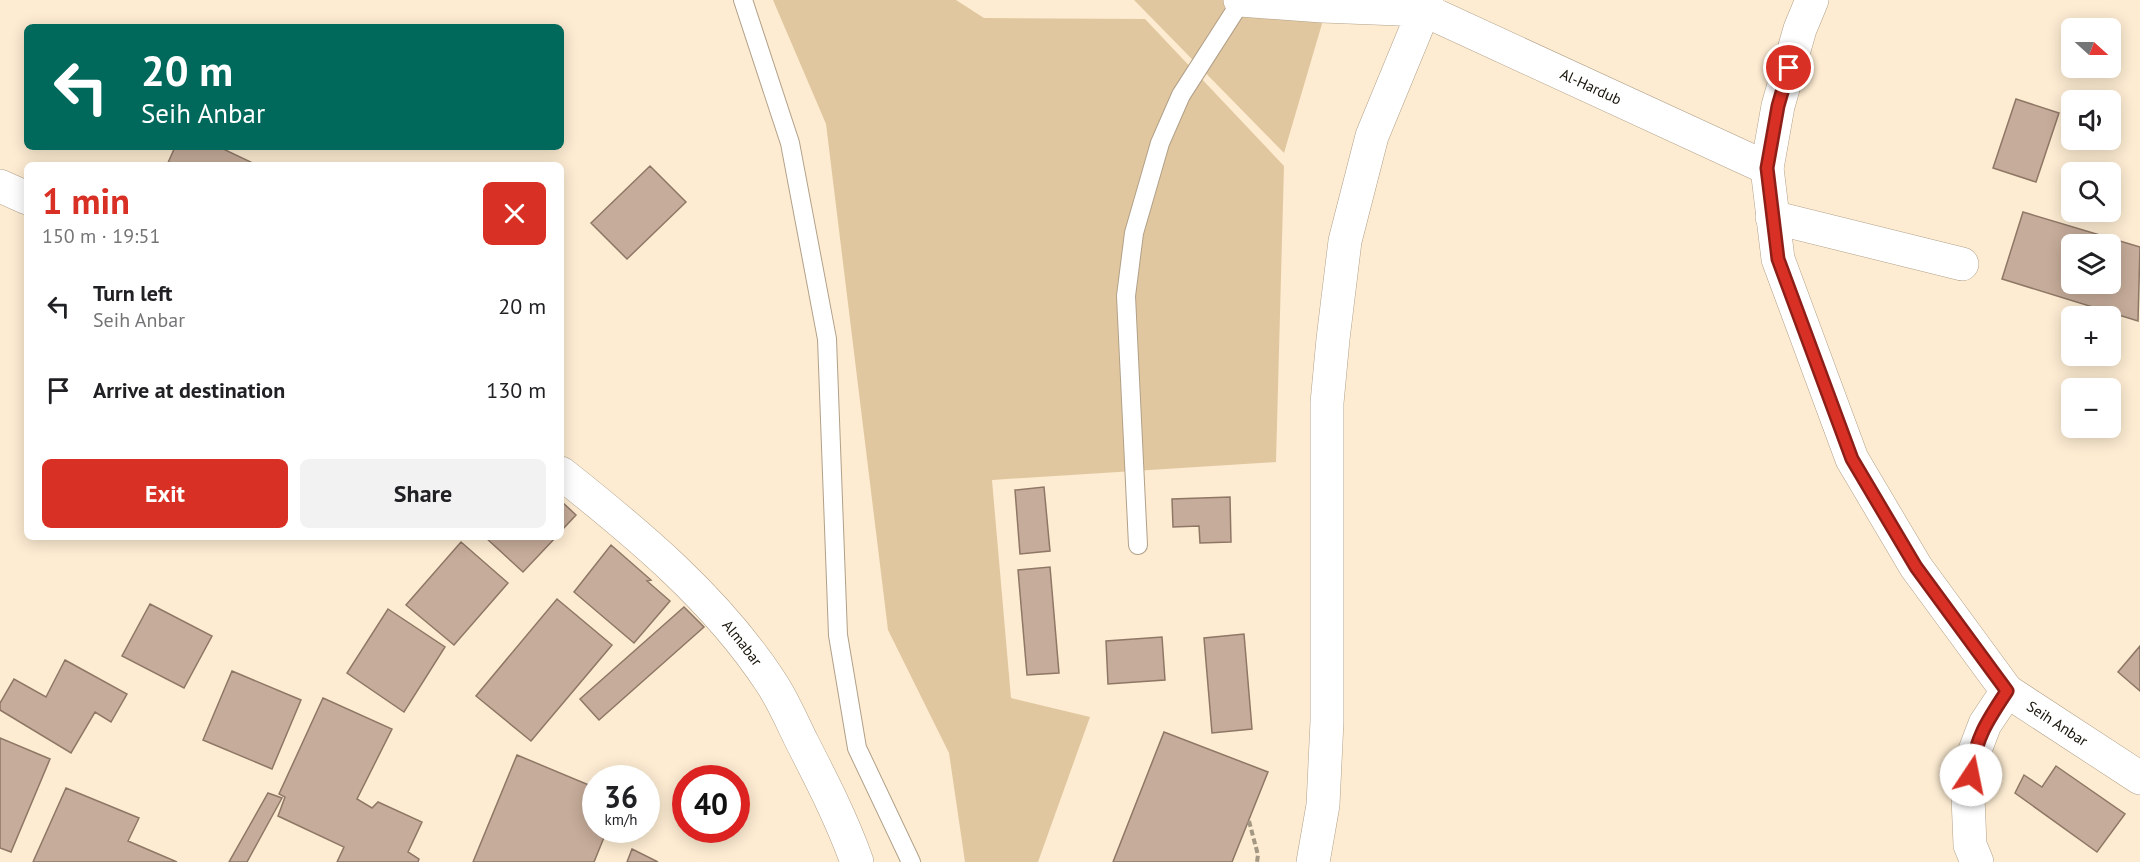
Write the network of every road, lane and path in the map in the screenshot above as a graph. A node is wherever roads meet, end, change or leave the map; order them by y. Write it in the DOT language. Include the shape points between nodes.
graph roads {
  1 [pos="743,0"];
  2 [pos="1241,0"];
  3 [pos="1812,0"];
  4 [pos="1425,5"];
  5 [pos="1767,168"];
  6 [pos="0,186"];
  7 [pos="24,197"];
  8 [pos="1772,217"];
  9 [pos="1962,264"];
  10 [pos="564,475"];
  11 [pos="1138,545"];
  12 [pos="2007,691"];
  13 [pos="2140,778"];
  14 [pos="1249,821"];
  15 [pos="857,862"];
  16 [pos="911,862"];
  17 [pos="1257,862"];
  18 [pos="1313,862"];
  19 [pos="1977,862"];
  1 -- 16 [label="lane" via="790,143 827,339 838,636 857,748"];
  2 -- 4 [label="street" via="1322,6"];
  2 -- 11 [label="lane" via="1181,95 1160,143 1134,233 1126,296"];
  3 -- 5 [label="street, Seih Anbar" via="1778,106"];
  4 -- 5 [label="street, Al-Hardub"];
  4 -- 18 [label="street" via="1372,136 1346,241 1333,339 1327,403 1327,721 1323,805"];
  5 -- 8 [label="street, Seih Anbar"];
  6 -- 7 [label="street"];
  8 -- 9 [label="street"];
  8 -- 12 [label="street, Seih Anbar" via="1778,259 1852,459 1916,567"];
  10 -- 15 [label="street, Almabar" via="701,596 742,643 771,683 795,727 844,826"];
  12 -- 13 [label="street, Seih Anbar"];
  12 -- 19 [label="street" via="1985,724 1974,753 1968,797 1970,845"];
  14 -- 17 [label="path"];
}
